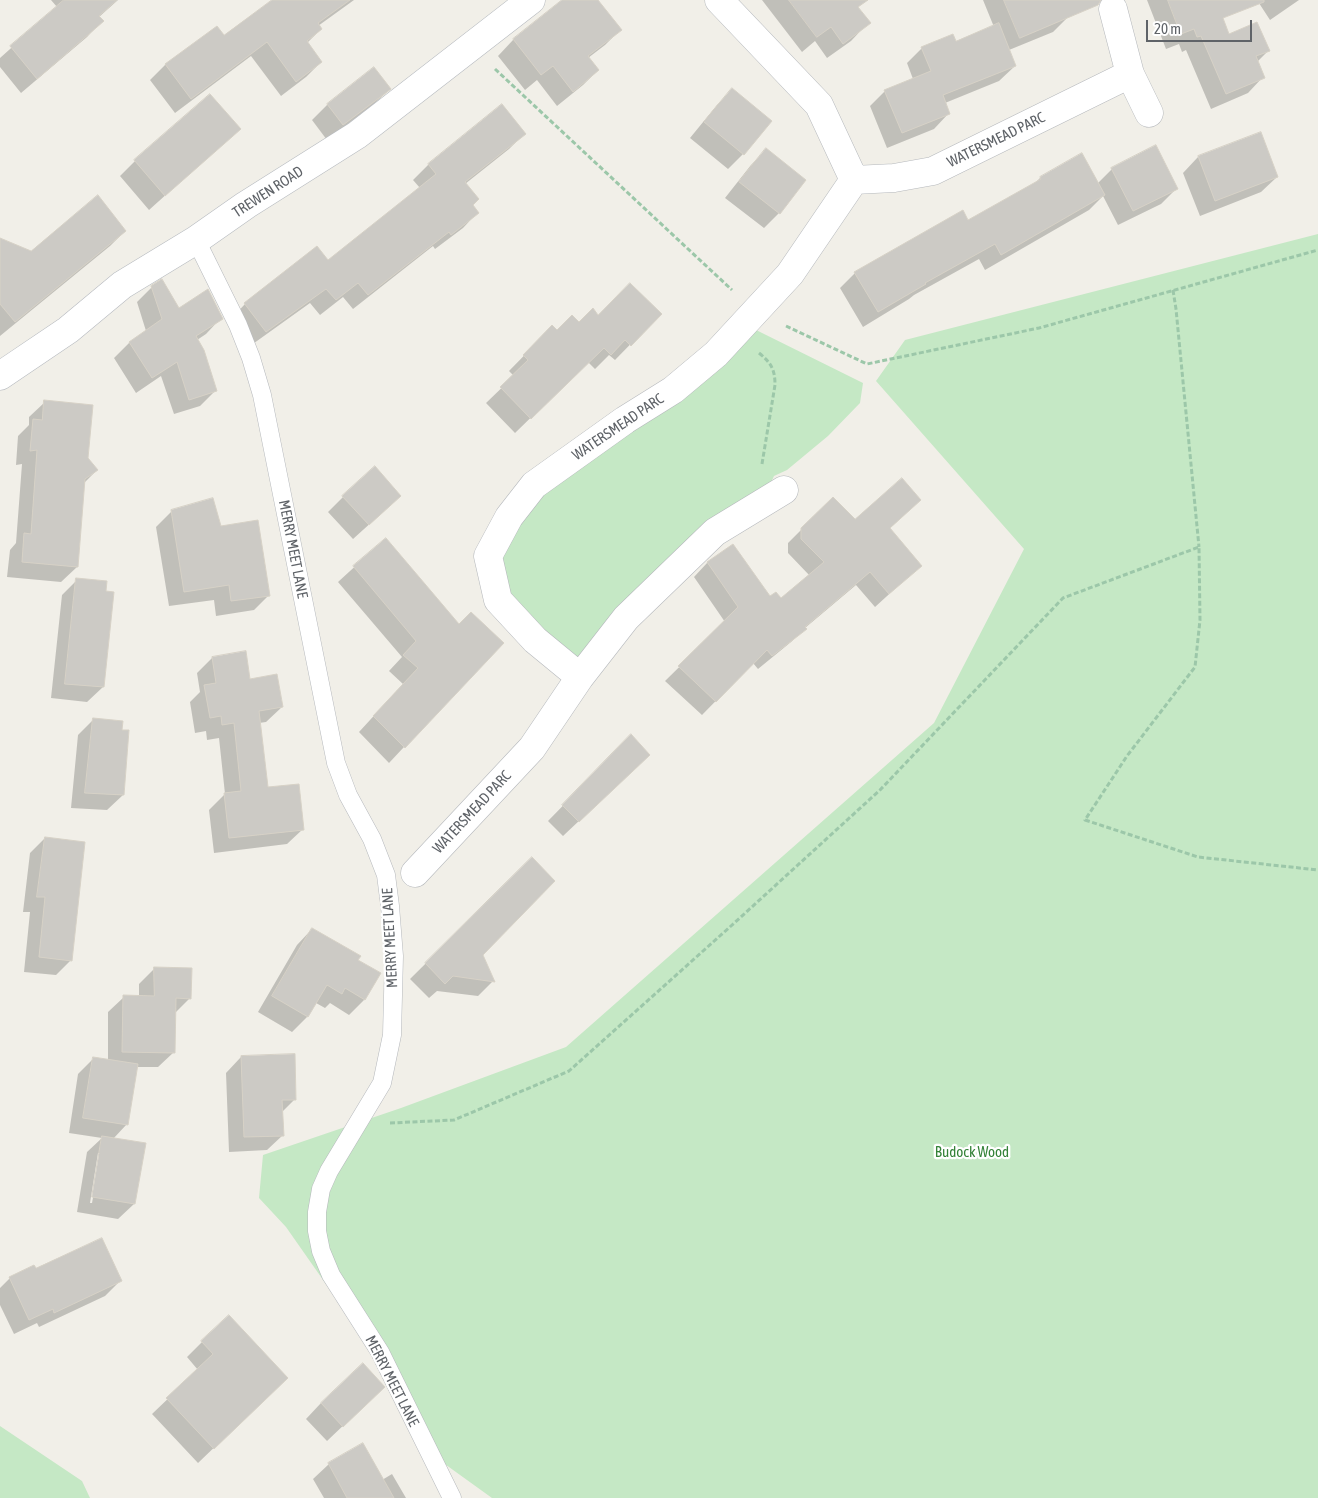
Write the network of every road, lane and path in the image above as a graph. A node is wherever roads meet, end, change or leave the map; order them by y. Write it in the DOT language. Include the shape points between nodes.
graph roads {
  1 [pos="531,0"];
  2 [pos="719,0"];
  3 [pos="1112,9"];
  4 [pos="471,47"];
  5 [pos="1130,74"];
  6 [pos="1149,113"];
  7 [pos="854,180"];
  8 [pos="196,240"];
  9 [pos="1318,250"];
  10 [pos="1173,290"];
  11 [pos="755,312"];
  12 [pos="735,334"];
  13 [pos="0,376"];
  14 [pos="775,495"];
  15 [pos="1199,547"];
  16 [pos="580,677"];
  17 [pos="1318,870"];
  18 [pos="415,873"];
  19 [pos="359,1124"];
  20 [pos="452,1498"];
  1 -- 4 [label="street, TREWEN ROAD"];
  2 -- 7 [label="street" via="819,105"];
  3 -- 5 [label="street"];
  4 -- 8 [label="street, TREWEN ROAD" via="357,134"];
  4 -- 11 [label="path"];
  5 -- 6 [label="street"];
  5 -- 7 [label="street, WATERSMEAD PARC" via="933,171 894,178"];
  7 -- 11 [label="street, WATERSMEAD PARC" via="790,274"];
  8 -- 13 [label="street, TREWEN ROAD" via="122,285 68,330"];
  8 -- 19 [label="lane, MERRY MEET LANE" via="238,325 262,394 336,763 386,875 394,956 392,1036 382,1083"];
  9 -- 10 [label="path"];
  10 -- 11 [label="path" via="1039,328 867,364"];
  10 -- 15 [label="path"];
  11 -- 12 [label="street, WATERSMEAD PARC"];
  12 -- 14 [label="path" via="761,354 775,373 758,483"];
  12 -- 16 [label="street, WATERSMEAD PARC" via="673,390 534,485 509,517 488,556 498,600 535,640"];
  14 -- 16 [label="street, WATERSMEAD PARC" via="715,532 626,618"];
  15 -- 17 [label="path" via="1200,620 1195,667 1127,756 1085,820 1198,857"];
  15 -- 19 [label="path" via="1063,598 880,790 570,1071 454,1120"];
  16 -- 18 [label="street, WATERSMEAD PARC" via="532,748"];
  19 -- 20 [label="lane, MERRY MEET LANE" via="329,1171 321,1190 317,1212 321,1250 331,1275 380,1352"];
}
